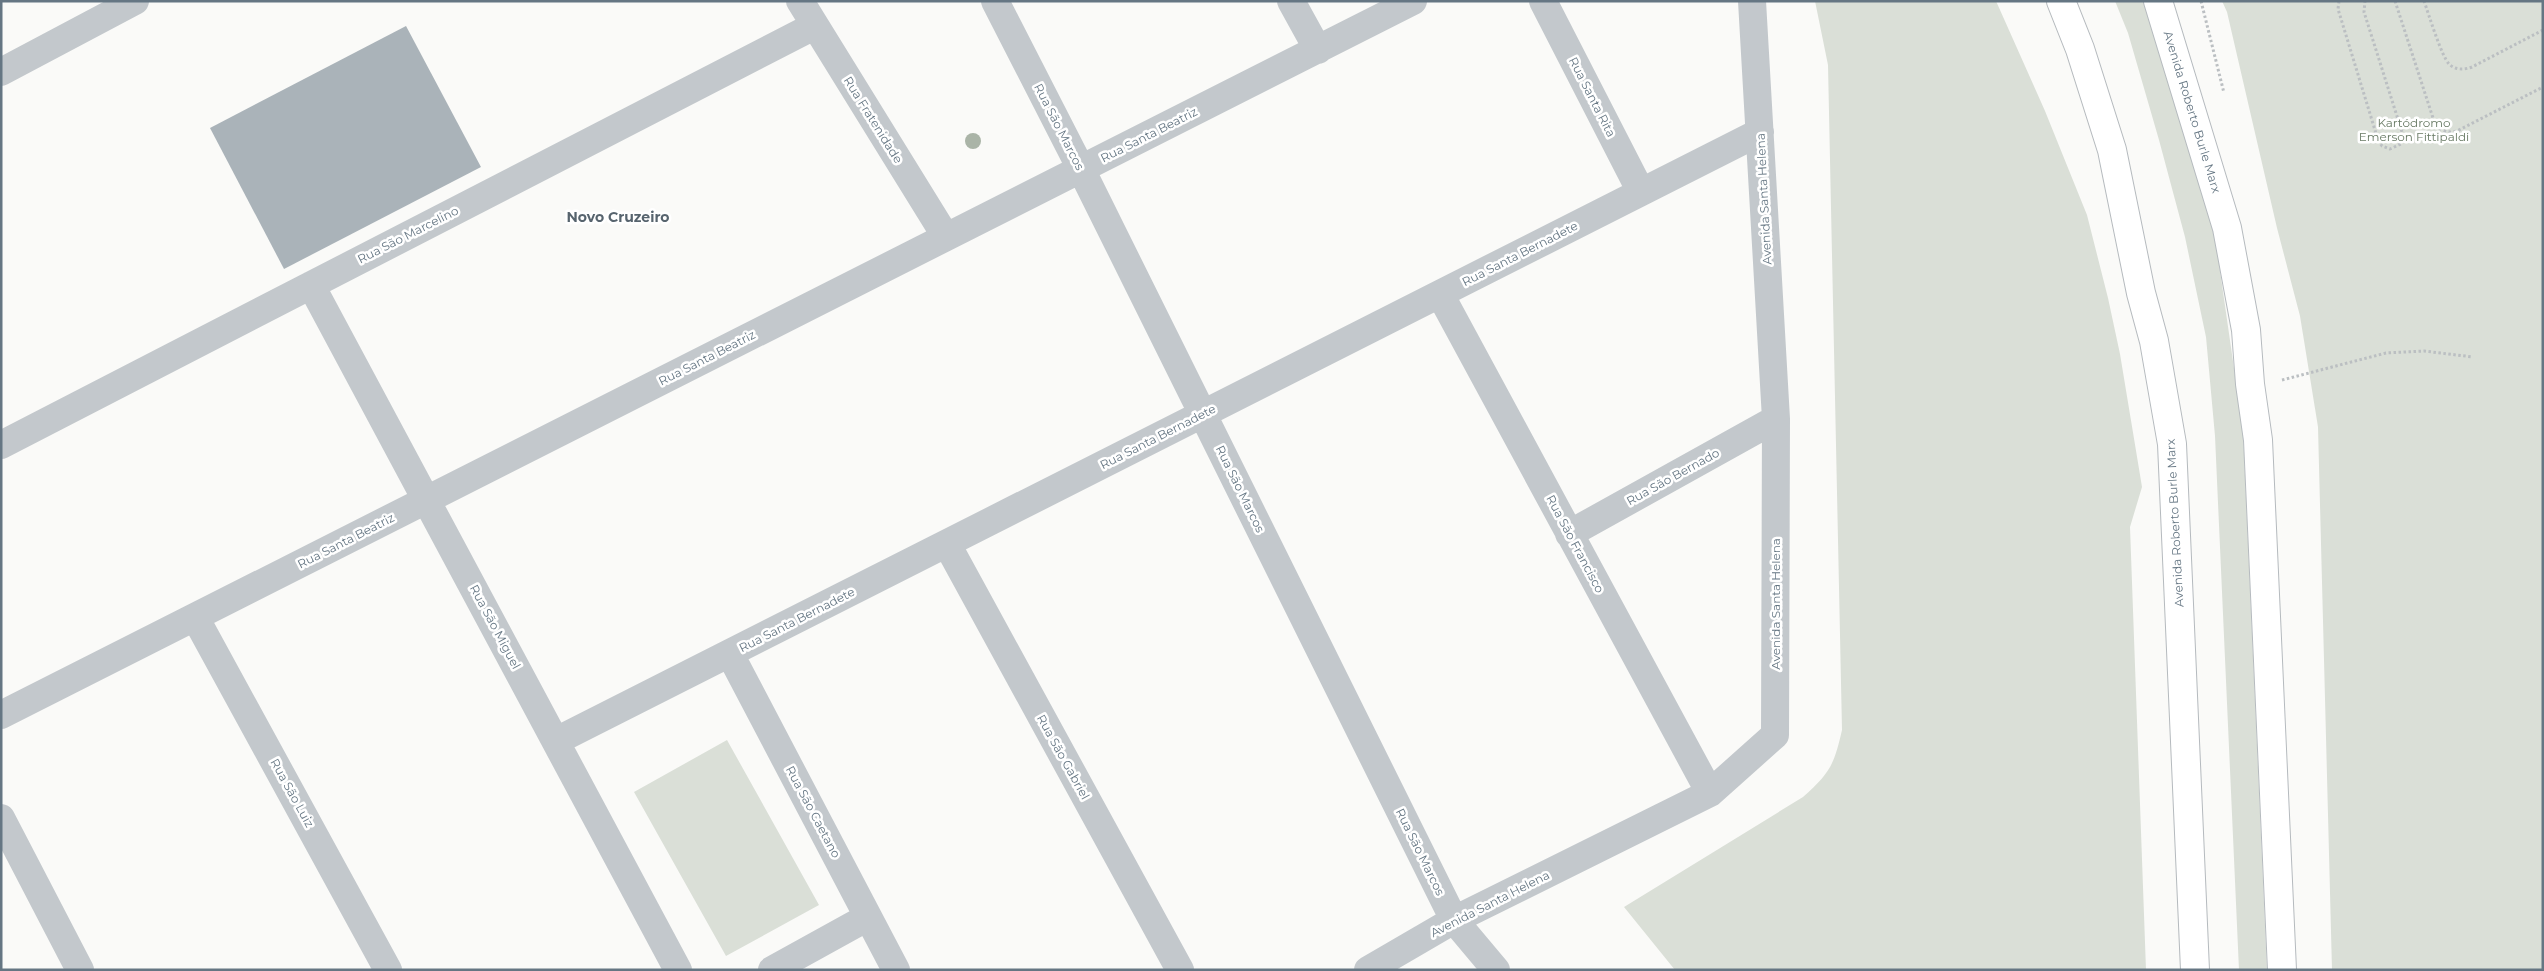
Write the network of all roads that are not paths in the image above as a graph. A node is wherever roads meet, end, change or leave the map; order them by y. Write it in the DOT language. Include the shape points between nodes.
graph roads {
  1 [pos="135,1"];
  2 [pos="800,1"];
  3 [pos="995,1"];
  4 [pos="1291,1"];
  5 [pos="1413,1"];
  6 [pos="1542,1"];
  7 [pos="1752,1"];
  8 [pos="2061,1"];
  9 [pos="2158,1"];
  10 [pos="814,26"];
  11 [pos="1318,50"];
  12 [pos="1,72"];
  13 [pos="1760,132"];
  14 [pos="1081,169"];
  15 [pos="1641,192"];
  16 [pos="946,237"];
  17 [pos="311,285"];
  18 [pos="1440,294"];
  19 [pos="1203,414"];
  20 [pos="1776,419"];
  21 [pos="1,445"];
  22 [pos="426,500"];
  23 [pos="1570,534"];
  24 [pos="947,544"];
  25 [pos="195,617"];
  26 [pos="730,654"];
  27 [pos="1,715"];
  28 [pos="556,742"];
  29 [pos="1710,793"];
  30 [pos="1,818"];
  31 [pos="868,917"];
  32 [pos="1454,920"];
  33 [pos="80,970"];
  34 [pos="388,970"];
  35 [pos="678,970"];
  36 [pos="772,970"];
  37 [pos="896,970"];
  38 [pos="1180,970"];
  39 [pos="1368,970"];
  40 [pos="1496,970"];
  41 [pos="2195,970"];
  42 [pos="2282,970"];
  1 -- 12 [label="street"];
  2 -- 10 [label="street, Rua Fratenidade"];
  3 -- 14 [label="street, Rua São Marcos"];
  4 -- 11 [label="street"];
  5 -- 11 [label="street, Rua Santa Beatriz"];
  6 -- 15 [label="street, Rua Santa Rita"];
  7 -- 13 [label="street, Avenida Santa Helena"];
  8 -- 41 [label="main road, Avenida Roberto Burle Marx" via="2112,150 2154,341 2172,444"];
  9 -- 42 [label="main road, Avenida Roberto Burle Marx" via="2228,228 2246,330 2258,440"];
  10 -- 16 [label="street, Rua Fratenidade"];
  10 -- 17 [label="street, Rua São Marcelino"];
  11 -- 14 [label="street, Rua Santa Beatriz"];
  13 -- 15 [label="street, Rua Santa Bernadete"];
  13 -- 20 [label="street, Avenida Santa Helena"];
  14 -- 16 [label="street, Rua Santa Beatriz"];
  14 -- 19 [label="street, Rua São Marcos"];
  15 -- 18 [label="street, Rua Santa Bernadete"];
  16 -- 22 [label="street, Rua Santa Beatriz"];
  17 -- 21 [label="street, Rua São Marcelino"];
  17 -- 22 [label="street, Rua São Miguel"];
  18 -- 19 [label="street, Rua Santa Bernadete"];
  18 -- 23 [label="street, Rua São Francisco"];
  19 -- 24 [label="street, Rua Santa Bernadete"];
  19 -- 32 [label="street, Rua São Marcos"];
  20 -- 23 [label="street, Rua São Bernado"];
  20 -- 29 [label="street, Avenida Santa Helena" via="1775,735"];
  22 -- 25 [label="street, Rua Santa Beatriz"];
  22 -- 28 [label="street, Rua São Miguel"];
  23 -- 29 [label="street, Rua São Francisco"];
  24 -- 26 [label="street, Rua Santa Bernadete"];
  24 -- 38 [label="street, Rua São Gabriel"];
  25 -- 27 [label="street, Rua Santa Beatriz"];
  25 -- 34 [label="street, Rua São Luiz"];
  26 -- 28 [label="street, Rua Santa Bernadete"];
  26 -- 31 [label="street, Rua São Caetano"];
  28 -- 35 [label="street, Rua São Miguel"];
  29 -- 32 [label="street, Avenida Santa Helena"];
  30 -- 33 [label="street"];
  31 -- 36 [label="street"];
  31 -- 37 [label="street, Rua São Caetano"];
  32 -- 39 [label="street, Avenida Santa Helena"];
  32 -- 40 [label="street, Rua São Marcos"];
}
